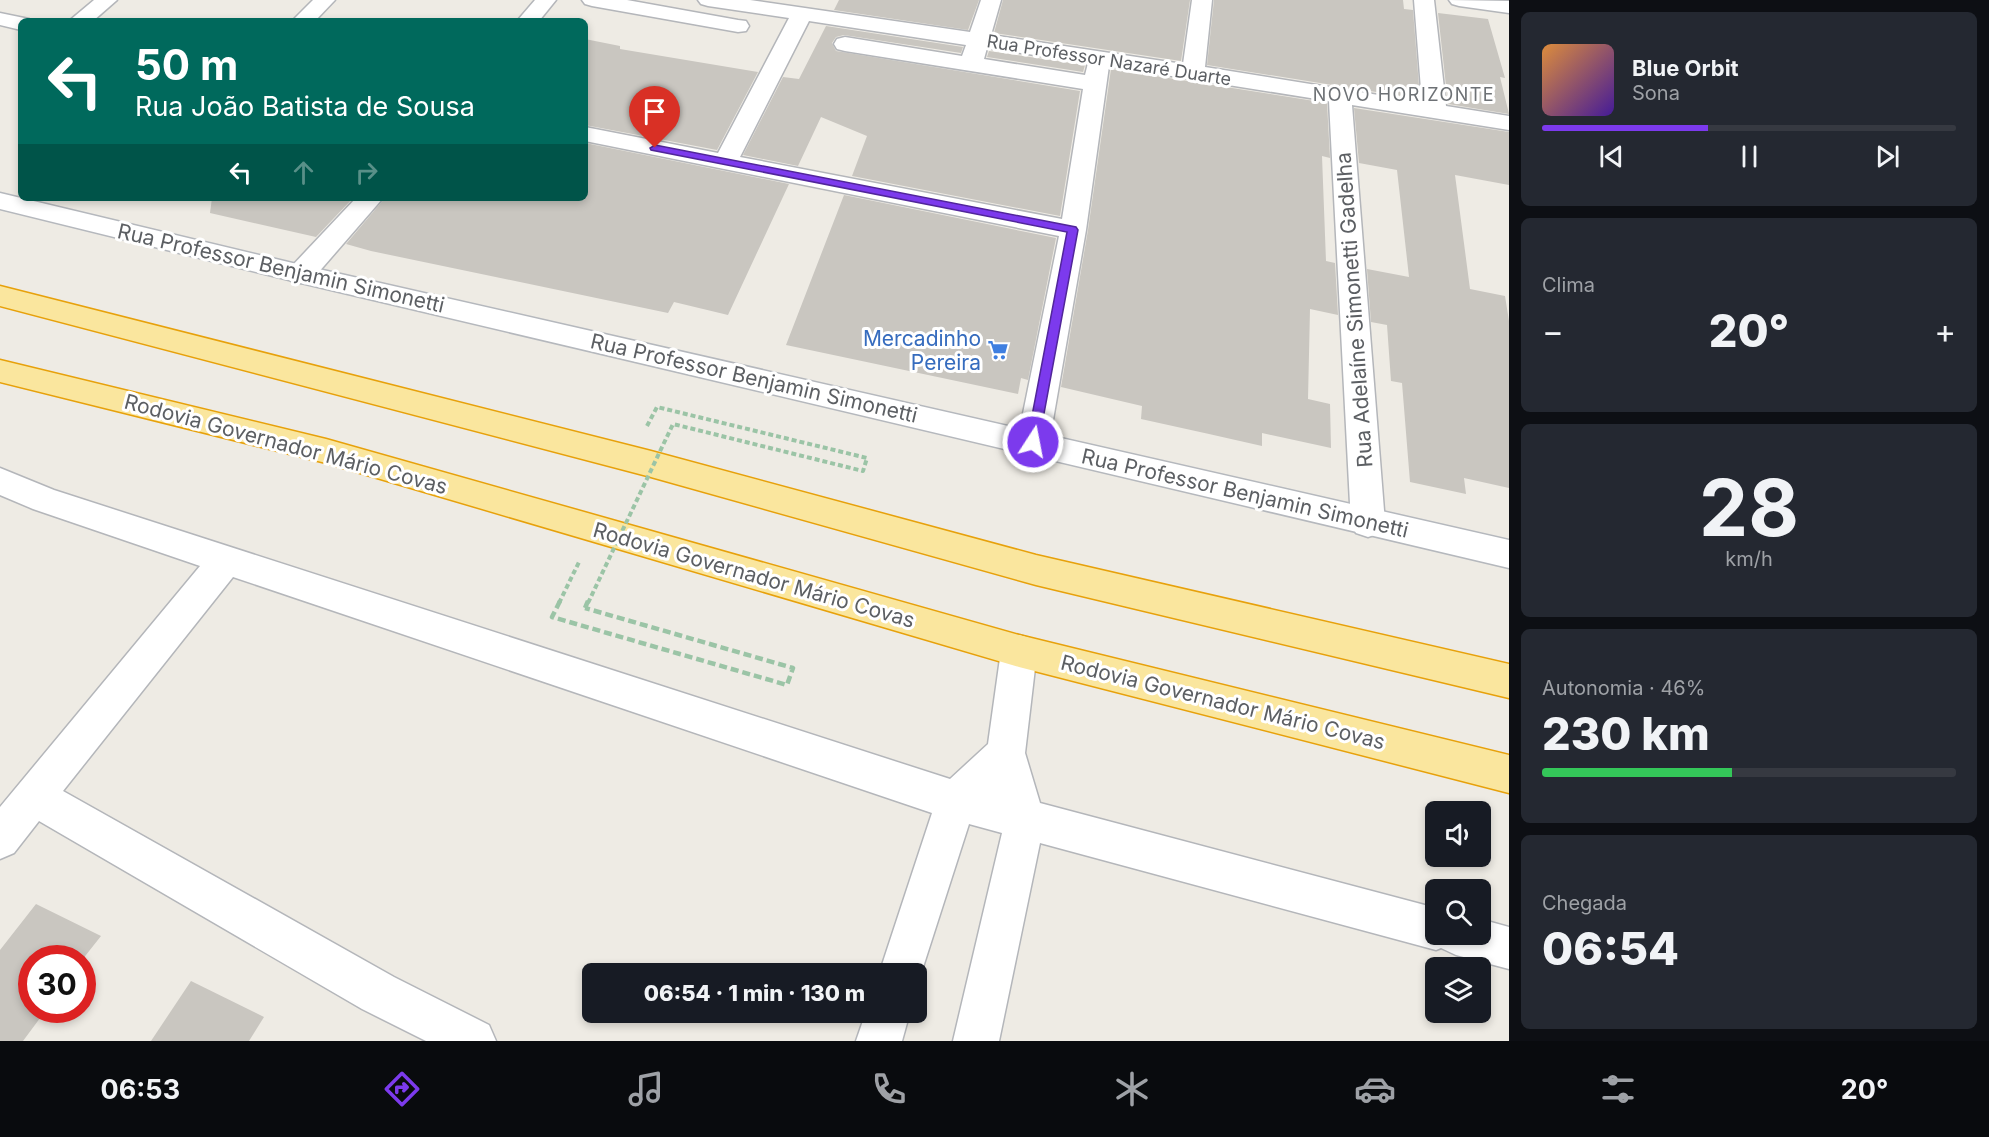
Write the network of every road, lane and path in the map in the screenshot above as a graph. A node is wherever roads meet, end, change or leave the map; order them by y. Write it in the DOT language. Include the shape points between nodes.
graph roads {
  1 [pos="107,0"];
  2 [pos="325,0"];
  3 [pos="546,0"];
  4 [pos="592,0"];
  5 [pos="708,0"];
  6 [pos="991,0"];
  7 [pos="1202,0"];
  8 [pos="1424,0"];
  9 [pos="1459,0"];
  10 [pos="1509,7"];
  11 [pos="802,14"];
  12 [pos="763,17"];
  13 [pos="84,18"];
  14 [pos="306,18"];
  15 [pos="531,18"];
  16 [pos="0,20"];
  17 [pos="18,23"];
  18 [pos="810,38"];
  19 [pos="978,40"];
  20 [pos="972,64"];
  21 [pos="1097,71"];
  22 [pos="1193,72"];
  23 [pos="1340,98"];
  24 [pos="1435,112"];
  25 [pos="1509,123"];
  26 [pos="588,135"];
  27 [pos="725,162"];
  28 [pos="0,201"];
  29 [pos="367,201"];
  30 [pos="1073,230"];
  31 [pos="301,274"];
  32 [pos="0,296"];
  33 [pos="0,371"];
  34 [pos="657,407"];
  35 [pos="673,424"];
  36 [pos="1033,442"];
  37 [pos="0,481"];
  38 [pos="1368,523"];
  39 [pos="596,529"];
  40 [pos="1509,554"];
  41 [pos="225,561"];
  42 [pos="1019,651"];
  43 [pos="1509,681"];
  44 [pos="1006,753"];
  45 [pos="1509,774"];
  46 [pos="35,797"];
  47 [pos="956,801"];
  48 [pos="1025,820"];
  49 [pos="0,840"];
  50 [pos="1425,926"];
  51 [pos="1491,943"];
  52 [pos="1509,948"];
  53 [pos="904,963"];
  54 [pos="885,1023"];
  55 [pos="473,1041"];
  56 [pos="879,1041"];
  57 [pos="976,1041"];
  1 -- 13 [label="street"];
  2 -- 14 [label="street"];
  3 -- 15 [label="street"];
  4 -- 12 [label="street, Rua Professor Nazaré Duarte"];
  5 -- 12 [label="street, Rua Professor Nazaré Duarte"];
  6 -- 19 [label="street"];
  7 -- 22 [label="street"];
  8 -- 24 [label="street"];
  9 -- 10 [label="street"];
  11 -- 12 [label="street, Rua Professor Nazaré Duarte"];
  11 -- 18 [label="street"];
  11 -- 19 [label="street, Rua Professor Nazaré Duarte"];
  12 -- 18 [label="street, Rua Professor Nazaré Duarte"];
  16 -- 17 [label="street"];
  18 -- 20 [label="street, Rua Professor Nazaré Duarte"];
  18 -- 27 [label="street"];
  19 -- 20 [label="street"];
  19 -- 21 [label="street, Rua Professor Nazaré Duarte"];
  20 -- 21 [label="street, Rua Professor Nazaré Duarte"];
  21 -- 22 [label="street, Rua Professor Nazaré Duarte"];
  21 -- 30 [label="street"];
  22 -- 23 [label="street, Rua Professor Nazaré Duarte"];
  23 -- 24 [label="street, Rua Professor Nazaré Duarte"];
  23 -- 38 [label="street, Rua Adelaíne Simonetti Gadelha"];
  24 -- 25 [label="street, Rua Professor Nazaré Duarte"];
  26 -- 27 [label="street"];
  27 -- 30 [label="street"];
  28 -- 31 [label="street, Rua Professor Benjamin Simonetti"];
  29 -- 31 [label="street"];
  30 -- 36 [label="street"];
  31 -- 36 [label="street, Rua Professor Benjamin Simonetti"];
  32 -- 43 [label="highway" via="651,464 1036,570"];
  33 -- 39 [label="highway, Rodovia Governador Mário Covas" via="326,451"];
  34 -- 35 [label="path" via="867,458 863,471"];
  35 -- 39 [label="path, bridge" via="585,608 793,668 787,685 552,617"];
  36 -- 38 [label="street, Rua Professor Benjamin Simonetti"];
  37 -- 41 [label="street" via="44,501"];
  38 -- 40 [label="street, Rua Professor Benjamin Simonetti"];
  39 -- 42 [label="highway, Rodovia Governador Mário Covas"];
  41 -- 46 [label="street"];
  41 -- 47 [label="street"];
  42 -- 44 [label="street"];
  42 -- 45 [label="highway, Rodovia Governador Mário Covas"];
  44 -- 47 [label="street"];
  44 -- 48 [label="street"];
  46 -- 49 [label="street"];
  46 -- 55 [label="street" via="378,993"];
  47 -- 48 [label="street"];
  47 -- 53 [label="street"];
  48 -- 50 [label="street"];
  48 -- 57 [label="street"];
  51 -- 52 [label="street"];
  54 -- 56 [label="street"];
}
